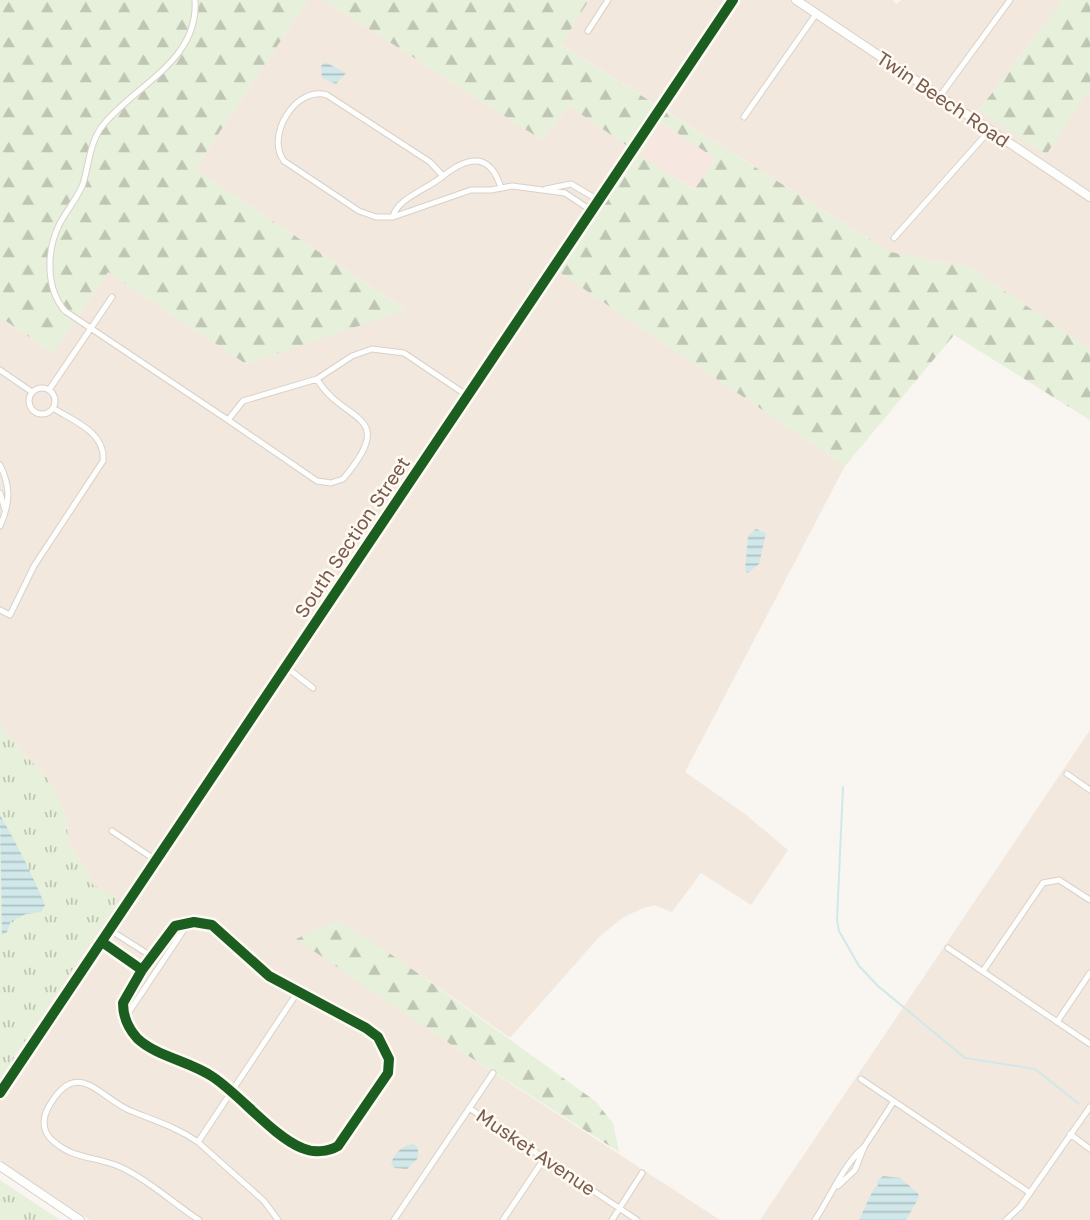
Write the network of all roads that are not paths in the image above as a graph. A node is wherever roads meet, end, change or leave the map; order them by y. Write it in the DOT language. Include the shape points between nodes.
graph roads {
  1 [pos="195,0"];
  2 [pos="608,0"];
  3 [pos="733,0"];
  4 [pos="796,0"];
  5 [pos="1010,0"];
  6 [pos="816,13"];
  7 [pos="588,31"];
  8 [pos="940,96"];
  9 [pos="744,117"];
  10 [pos="990,130"];
  11 [pos="443,176"];
  12 [pos="501,188"];
  13 [pos="545,190"];
  14 [pos="1090,197"];
  15 [pos="600,201"];
  16 [pos="592,211"];
  17 [pos="393,217"];
  18 [pos="894,238"];
  19 [pos="112,297"];
  20 [pos="90,329"];
  21 [pos="0,370"];
  22 [pos="317,379"];
  23 [pos="49,390"];
  24 [pos="32,393"];
  25 [pos="468,396"];
  26 [pos="52,408"];
  27 [pos="228,420"];
  28 [pos="0,464"];
  29 [pos="3,477"];
  30 [pos="0,493"];
  31 [pos="5,515"];
  32 [pos="0,526"];
  33 [pos="0,610"];
  34 [pos="286,667"];
  35 [pos="313,688"];
  36 [pos="1068,774"];
  37 [pos="1090,790"];
  38 [pos="111,831"];
  39 [pos="157,861"];
  40 [pos="1090,900"];
  41 [pos="189,922"];
  42 [pos="110,930"];
  43 [pos="102,942"];
  44 [pos="948,948"];
  45 [pos="150,958"];
  46 [pos="158,967"];
  47 [pos="142,970"];
  48 [pos="983,971"];
  49 [pos="1090,973"];
  50 [pos="297,993"];
  51 [pos="125,1018"];
  52 [pos="1057,1022"];
  53 [pos="1090,1044"];
  54 [pos="493,1073"];
  55 [pos="861,1079"];
  56 [pos="232,1092"];
  57 [pos="0,1093"];
  58 [pos="894,1101"];
  59 [pos="1090,1107"];
  60 [pos="469,1108"];
  61 [pos="1070,1134"];
  62 [pos="198,1142"];
  63 [pos="864,1147"];
  64 [pos="1090,1149"];
  65 [pos="544,1158"];
  66 [pos="0,1166"];
  67 [pos="642,1173"];
  68 [pos="838,1185"];
  69 [pos="1030,1193"];
  70 [pos="1020,1207"];
  71 [pos="620,1208"];
  72 [pos="80,1220"];
  73 [pos="198,1220"];
  74 [pos="278,1220"];
  75 [pos="394,1220"];
  76 [pos="503,1220"];
  77 [pos="612,1220"];
  78 [pos="637,1220"];
  79 [pos="814,1220"];
  80 [pos="1006,1220"];
  81 [pos="1016,1220"];
  1 -- 20 [label="street" via="193,25 178,56 102,126 82,186 53,240 50,260 55,298"];
  2 -- 7 [label="street"];
  3 -- 15 [label="street, South Section Street"];
  4 -- 6 [label="street, Twin Beech Road"];
  5 -- 8 [label="street"];
  6 -- 8 [label="street, Twin Beech Road"];
  6 -- 9 [label="street"];
  8 -- 10 [label="street, Twin Beech Road"];
  10 -- 14 [label="street, Twin Beech Road"];
  10 -- 18 [label="street"];
  11 -- 12 [label="street" via="460,162 475,160 494,171"];
  11 -- 17 [label="street" via="402,201"];
  11 -- 17 [label="street" via="430,162 327,95 314,93 302,98 278,133 281,156 359,211 376,218"];
  12 -- 13 [label="street"];
  12 -- 17 [label="street" via="471,190"];
  13 -- 15 [label="street" via="571,184"];
  13 -- 16 [label="street" via="565,194"];
  15 -- 16 [label="street, South Section Street"];
  16 -- 25 [label="street, South Section Street"];
  19 -- 20 [label="street"];
  20 -- 23 [label="street"];
  20 -- 27 [label="street"];
  21 -- 24 [label="street"];
  22 -- 25 [label="street" via="363,351 388,349 409,356"];
  22 -- 27 [label="street" via="243,401"];
  22 -- 27 [label="street" via="326,393 360,417 367,430 366,445 343,479 317,481"];
  23 -- 24 [label="street"];
  23 -- 26 [label="street" via="55,399"];
  24 -- 26 [label="street" via="30,404 35,411"];
  25 -- 34 [label="street, South Section Street"];
  26 -- 33 [label="street" via="99,439 103,461 34,566 10,615"];
  28 -- 29 [label="street"];
  29 -- 31 [label="street" via="9,503"];
  30 -- 31 [label="street"];
  31 -- 32 [label="street"];
  34 -- 35 [label="street"];
  34 -- 39 [label="street, South Section Street"];
  36 -- 37 [label="street"];
  38 -- 39 [label="street"];
  39 -- 42 [label="street, South Section Street"];
  40 -- 48 [label="street" via="1059,880 1043,883"];
  41 -- 45 [label="street" via="174,926"];
  41 -- 46 [label="street"];
  41 -- 50 [label="street" via="204,922 221,930 264,972"];
  42 -- 43 [label="street, South Section Street"];
  42 -- 45 [label="street"];
  43 -- 47 [label="street"];
  43 -- 57 [label="street, South Section Street"];
  44 -- 48 [label="street"];
  45 -- 46 [label="street"];
  45 -- 47 [label="street"];
  46 -- 51 [label="street"];
  47 -- 51 [label="street" via="122,1003"];
  48 -- 52 [label="street"];
  49 -- 52 [label="street"];
  50 -- 56 [label="street"];
  50 -- 56 [label="street" via="378,1037 389,1066 371,1101 338,1146 313,1151 295,1144"];
  51 -- 56 [label="street" via="144,1044 195,1066"];
  52 -- 53 [label="street"];
  54 -- 60 [label="street"];
  55 -- 58 [label="street"];
  56 -- 62 [label="street"];
  58 -- 63 [label="street"];
  58 -- 69 [label="street"];
  59 -- 61 [label="street"];
  60 -- 65 [label="street, Musket Avenue"];
  60 -- 75 [label="street"];
  61 -- 64 [label="street"];
  61 -- 69 [label="street"];
  62 -- 73 [label="street" via="169,1123 130,1110 83,1083 74,1083 57,1094 44,1119 47,1133 69,1152 119,1167"];
  62 -- 74 [label="street" via="264,1201"];
  63 -- 68 [label="street" via="855,1170"];
  63 -- 68 [label="street" via="846,1163"];
  65 -- 71 [label="street, Musket Avenue"];
  65 -- 76 [label="street"];
  66 -- 72 [label="street"];
  67 -- 71 [label="street"];
  68 -- 79 [label="street"];
  69 -- 70 [label="street"];
  70 -- 80 [label="street"];
  70 -- 81 [label="street"];
  71 -- 77 [label="street"];
  71 -- 78 [label="street, Musket Avenue"];
}
